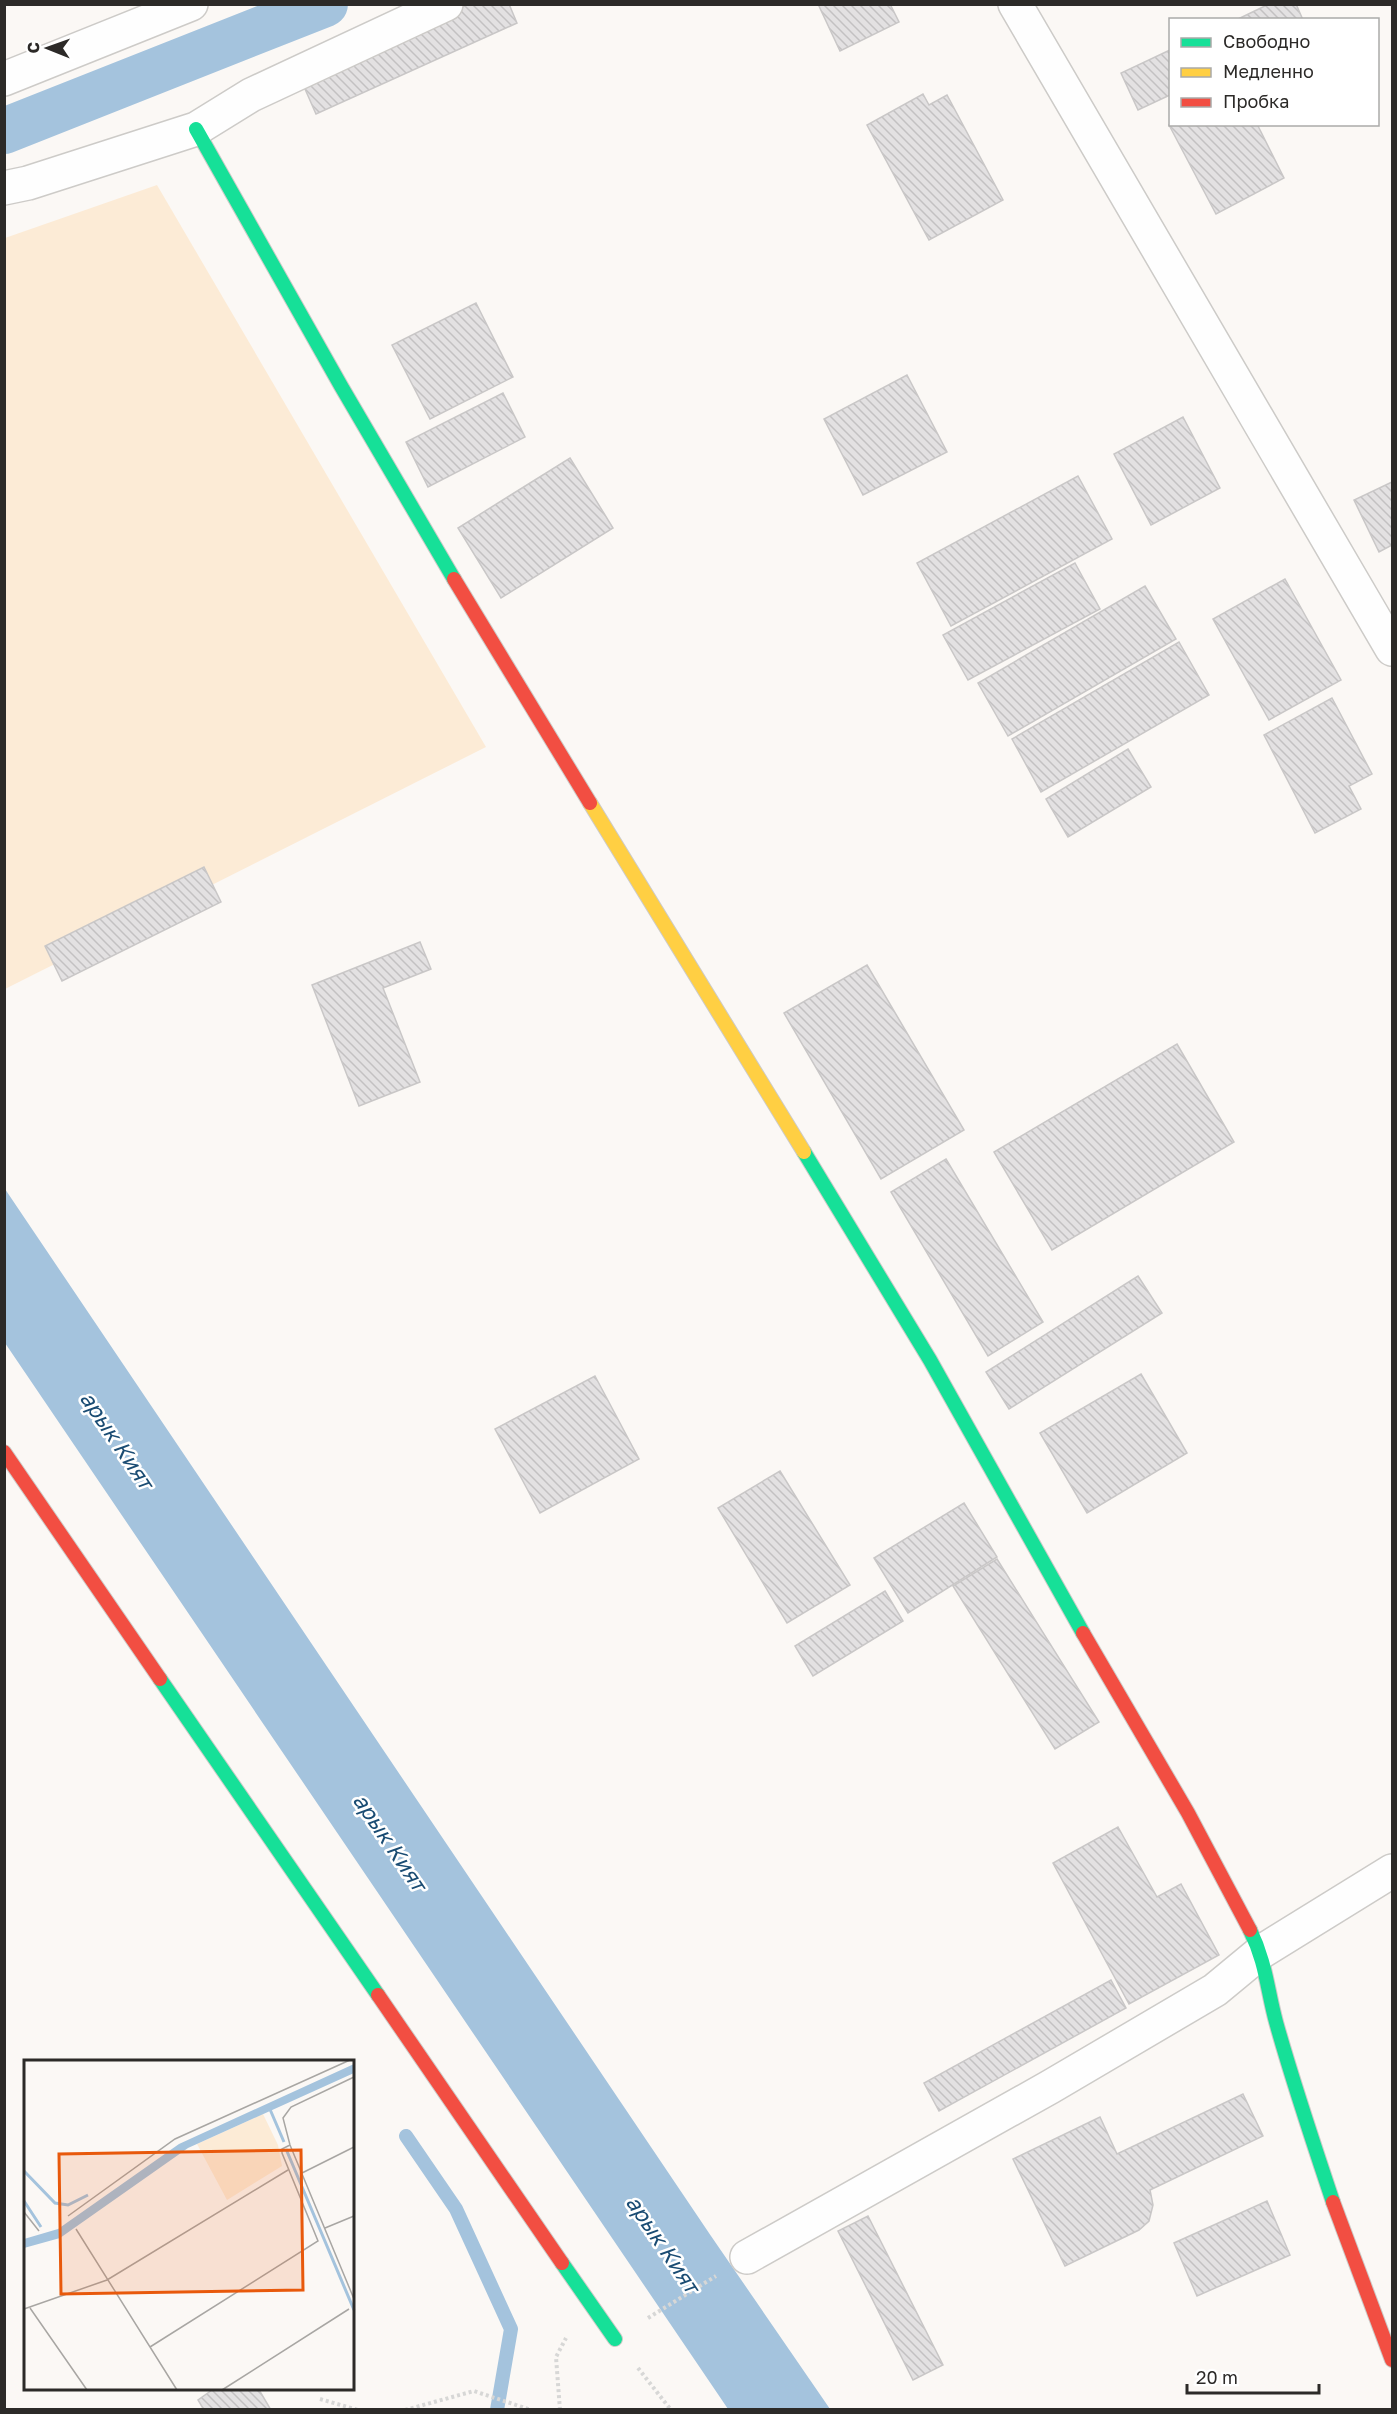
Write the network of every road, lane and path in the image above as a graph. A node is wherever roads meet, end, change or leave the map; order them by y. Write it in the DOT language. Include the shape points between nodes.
graph roads {
  1 [pos="191,4"];
  2 [pos="446,4"];
  3 [pos="1015,4"];
  4 [pos="4,79"];
  5 [pos="196,129"];
  6 [pos="4,189"];
  7 [pos="1392,649"];
  8 [pos="4,1452"];
  9 [pos="1392,1871"];
  10 [pos="1261,1952"];
  11 [pos="747,2257"];
  12 [pos="587,2298"];
  13 [pos="615,2339"];
  14 [pos="1392,2360"];
  15 [pos="320,2399"];
  16 [pos="358,2409"];
  17 [pos="405,2409"];
  18 [pos="531,2409"];
  19 [pos="560,2409"];
  20 [pos="671,2409"];
  1 -- 4 [label="street"];
  2 -- 5 [label="street" via="251,95"];
  3 -- 7 [label="street"];
  5 -- 6 [label="street"];
  5 -- 10 [label="street" via="499,656 930,1360 1188,1813"];
  8 -- 12 [label="street"];
  9 -- 10 [label="street"];
  10 -- 11 [label="street" via="1215,1990"];
  10 -- 14 [label="street" via="1299,2102"];
  11 -- 13 [label="path"];
  12 -- 13 [label="street"];
  12 -- 19 [label="path" via="556,2357"];
  13 -- 20 [label="path"];
  15 -- 16 [label="path"];
  17 -- 18 [label="path" via="474,2391"];
}
